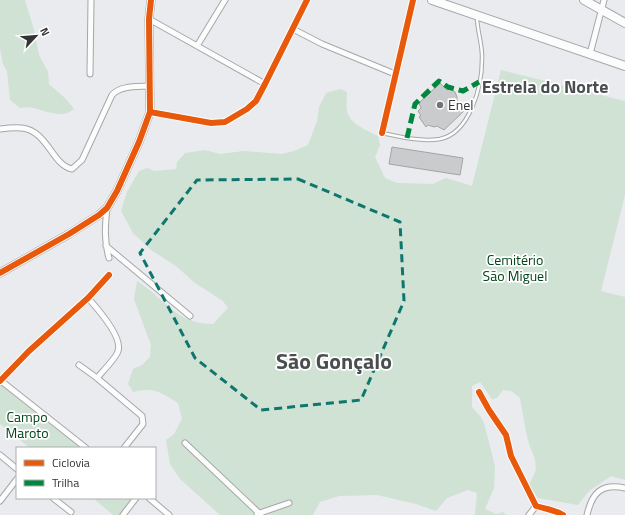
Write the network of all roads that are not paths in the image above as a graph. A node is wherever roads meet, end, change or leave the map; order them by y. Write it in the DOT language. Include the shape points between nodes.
graph roads {
  1 [pos="91,0"];
  2 [pos="151,0"];
  3 [pos="225,0"];
  4 [pos="308,0"];
  5 [pos="413,0"];
  6 [pos="432,0"];
  7 [pos="584,0"];
  8 [pos="604,0"];
  9 [pos="601,9"];
  10 [pos="477,15"];
  11 [pos="149,19"];
  12 [pos="625,24"];
  13 [pos="293,29"];
  14 [pos="197,46"];
  15 [pos="590,54"];
  16 [pos="625,66"];
  17 [pos="90,74"];
  18 [pos="395,74"];
  19 [pos="265,84"];
  20 [pos="150,86"];
  21 [pos="150,112"];
  22 [pos="0,129"];
  23 [pos="382,133"];
  24 [pos="107,208"];
  25 [pos="106,246"];
  26 [pos="109,258"];
  27 [pos="0,273"];
  28 [pos="109,275"];
  29 [pos="88,298"];
  30 [pos="190,316"];
  31 [pos="79,365"];
  32 [pos="97,378"];
  33 [pos="0,381"];
  34 [pos="479,392"];
  35 [pos="185,443"];
  36 [pos="85,447"];
  37 [pos="125,447"];
  38 [pos="0,455"];
  39 [pos="16,468"];
  40 [pos="16,480"];
  41 [pos="625,488"];
  42 [pos="54,499"];
  43 [pos="135,499"];
  44 [pos="150,499"];
  45 [pos="0,501"];
  46 [pos="289,503"];
  47 [pos="536,506"];
  48 [pos="71,512"];
  49 [pos="258,514"];
  50 [pos="123,515"];
  51 [pos="168,515"];
  52 [pos="529,515"];
  53 [pos="563,515"];
  54 [pos="587,515"];
  1 -- 17 [label="street"];
  2 -- 11 [label="street"];
  3 -- 14 [label="street"];
  4 -- 13 [label="street"];
  5 -- 18 [label="street"];
  6 -- 10 [label="main road"];
  7 -- 9 [label="main road"];
  8 -- 9 [label="street"];
  9 -- 12 [label="main road"];
  9 -- 15 [label="street"];
  10 -- 15 [label="main road"];
  10 -- 23 [label="lane" via="482,69 470,113 462,124 452,133 430,140"];
  11 -- 14 [label="street"];
  11 -- 20 [label="street"];
  13 -- 18 [label="street" via="322,44"];
  13 -- 19 [label="street"];
  14 -- 19 [label="street"];
  15 -- 16 [label="main road"];
  18 -- 23 [label="street"];
  19 -- 21 [label="street" via="256,101 247,110 225,122 212,123"];
  20 -- 21 [label="street"];
  20 -- 22 [label="street" via="115,91 82,160 72,169 66,168 33,131 22,128"];
  21 -- 24 [label="street" via="140,142"];
  24 -- 25 [label="street" via="104,230"];
  24 -- 27 [label="street" via="69,234"];
  25 -- 26 [label="street"];
  25 -- 30 [label="street"];
  28 -- 29 [label="street"];
  29 -- 32 [label="street" via="113,329 119,349"];
  29 -- 33 [label="street"];
  31 -- 32 [label="street"];
  32 -- 37 [label="street" via="142,416 142,424"];
  33 -- 36 [label="street"];
  34 -- 47 [label="street" via="506,435 511,456"];
  35 -- 49 [label="street"];
  38 -- 39 [label="street"];
  40 -- 45 [label="street"];
  41 -- 54 [label="street" via="604,487 592,499"];
  42 -- 48 [label="street"];
  43 -- 50 [label="street"];
  44 -- 51 [label="street"];
  46 -- 49 [label="street"];
  47 -- 52 [label="street"];
  47 -- 53 [label="street"];
}
